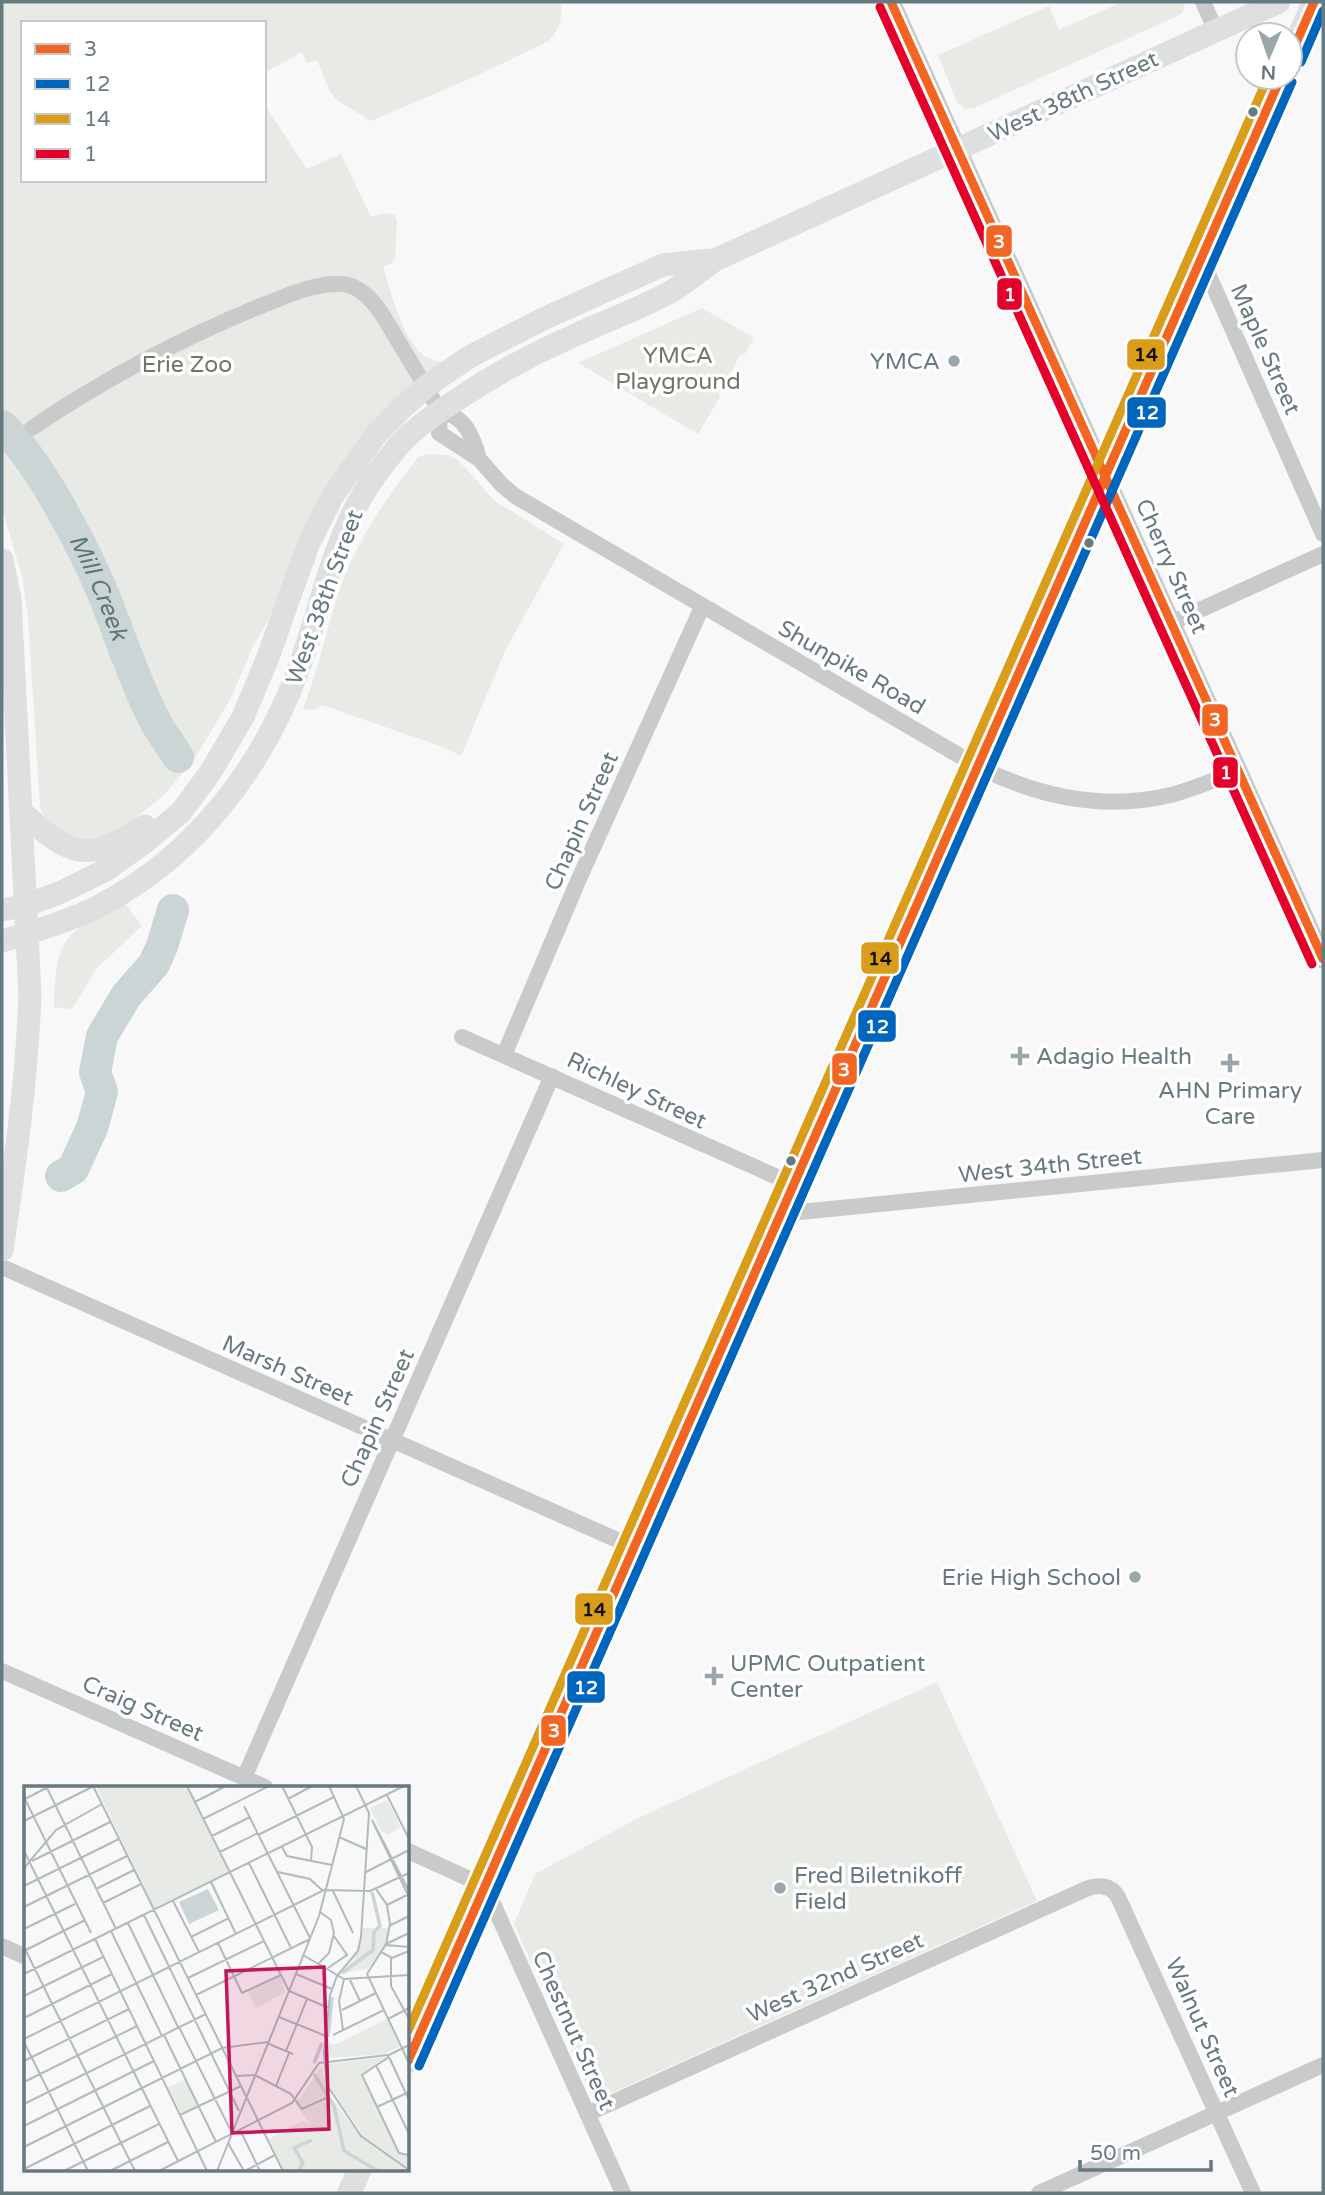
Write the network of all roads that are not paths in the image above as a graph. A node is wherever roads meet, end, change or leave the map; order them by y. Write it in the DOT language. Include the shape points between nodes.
graph roads {
  1 [pos="891,2"];
  2 [pos="1203,2"];
  3 [pos="1279,2"];
  4 [pos="1314,2"];
  5 [pos="1304,25"];
  6 [pos="1216,31"];
  7 [pos="1275,91"];
  8 [pos="957,149"];
  9 [pos="1201,258"];
  10 [pos="715,260"];
  11 [pos="427,386"];
  12 [pos="440,411"];
  13 [pos="32,428"];
  14 [pos="1105,477"];
  15 [pos="1323,534"];
  16 [pos="1323,554"];
  17 [pos="2,560"];
  18 [pos="702,607"];
  19 [pos="1171,623"];
  20 [pos="214,766"];
  21 [pos="977,766"];
  22 [pos="1238,771"];
  23 [pos="22,811"];
  24 [pos="27,905"];
  25 [pos="2,910"];
  26 [pos="28,933"];
  27 [pos="2,941"];
  28 [pos="1323,959"];
  29 [pos="462,1037"];
  30 [pos="504,1055"];
  31 [pos="552,1076"];
  32 [pos="1323,1160"];
  33 [pos="793,1184"];
  34 [pos="780,1214"];
  35 [pos="2,1250"];
  36 [pos="2,1267"];
  37 [pos="392,1441"];
  38 [pos="634,1547"];
  39 [pos="2,1671"];
  40 [pos="244,1778"];
  41 [pos="263,1786"];
  42 [pos="410,1852"];
  43 [pos="485,1886"];
  44 [pos="1103,1886"];
  45 [pos="2,1946"];
  46 [pos="24,1956"];
  47 [pos="410,2056"];
  48 [pos="1323,2065"];
  49 [pos="1216,2113"];
  50 [pos="587,2114"];
  51 [pos="360,2170"];
  52 [pos="349,2193"];
  53 [pos="623,2193"];
  54 [pos="1039,2193"];
  55 [pos="1253,2193"];
  1 -- 8 [label="street, Cherry Street"];
  2 -- 6 [label="street"];
  3 -- 6 [label="main road, West 38th Street"];
  4 -- 5 [label="main road"];
  6 -- 8 [label="main road, West 38th Street"];
  7 -- 9 [label="main road"];
  8 -- 10 [label="main road, West 38th Street"];
  8 -- 14 [label="street, Cherry Street"];
  9 -- 14 [label="main road"];
  9 -- 15 [label="street, Maple Street"];
  10 -- 11 [label="main road, West 38th Street" via="663,265 543,318 469,357"];
  10 -- 12 [label="main road, West 38th Street" via="672,290 492,376"];
  11 -- 12 [label="street, Shunpike Road"];
  11 -- 13 [label="street, Shunpike Road" via="375,304 354,287 340,284 306,289 196,335 104,382"];
  11 -- 20 [label="main road, West 38th Street" via="374,437 332,497 308,545 243,717"];
  12 -- 18 [label="street, Shunpike Road" via="459,418 474,440 478,459 515,496"];
  12 -- 26 [label="main road, West 38th Street" via="405,439 350,517 273,730 224,803 143,880 102,905"];
  14 -- 19 [label="street, Cherry Street"];
  14 -- 21 [label="main road"];
  16 -- 19 [label="street"];
  17 -- 23 [label="main road" via="10,598"];
  18 -- 21 [label="street, Shunpike Road"];
  18 -- 30 [label="street, Chapin Street"];
  19 -- 22 [label="street, Cherry Street"];
  20 -- 23 [label="main road" via="148,824 117,843 94,849 65,847"];
  20 -- 24 [label="main road, West 38th Street" via="181,812 144,843 106,870"];
  21 -- 22 [label="street, Shunpike Road" via="1042,793 1104,802 1171,795"];
  21 -- 33 [label="main road"];
  22 -- 28 [label="street, Cherry Street"];
  23 -- 24 [label="main road"];
  24 -- 25 [label="main road, West 38th Street"];
  24 -- 26 [label="main road"];
  26 -- 27 [label="main road, West 38th Street"];
  26 -- 35 [label="main road" via="29,1034"];
  29 -- 30 [label="street, Richley Street"];
  30 -- 31 [label="street, Richley Street"];
  31 -- 33 [label="street, Richley Street"];
  31 -- 37 [label="street, Chapin Street"];
  32 -- 34 [label="street, West 34th Street"];
  33 -- 34 [label="main road"];
  34 -- 38 [label="main road"];
  36 -- 37 [label="street, Marsh Street"];
  37 -- 38 [label="street, Marsh Street"];
  37 -- 40 [label="street, Chapin Street"];
  38 -- 43 [label="main road"];
  39 -- 40 [label="street, Craig Street"];
  40 -- 41 [label="street, Craig Street"];
  42 -- 43 [label="street"];
  43 -- 47 [label="main road"];
  43 -- 50 [label="street, Chestnut Street"];
  44 -- 49 [label="street, Walnut Street" via="1118,1897"];
  44 -- 50 [label="street, West 32nd Street" via="1086,1888"];
  45 -- 46 [label="street"];
  48 -- 49 [label="street"];
  49 -- 54 [label="street"];
  49 -- 55 [label="street, Walnut Street"];
  50 -- 53 [label="street, Chestnut Street"];
  51 -- 52 [label="main road"];
}
